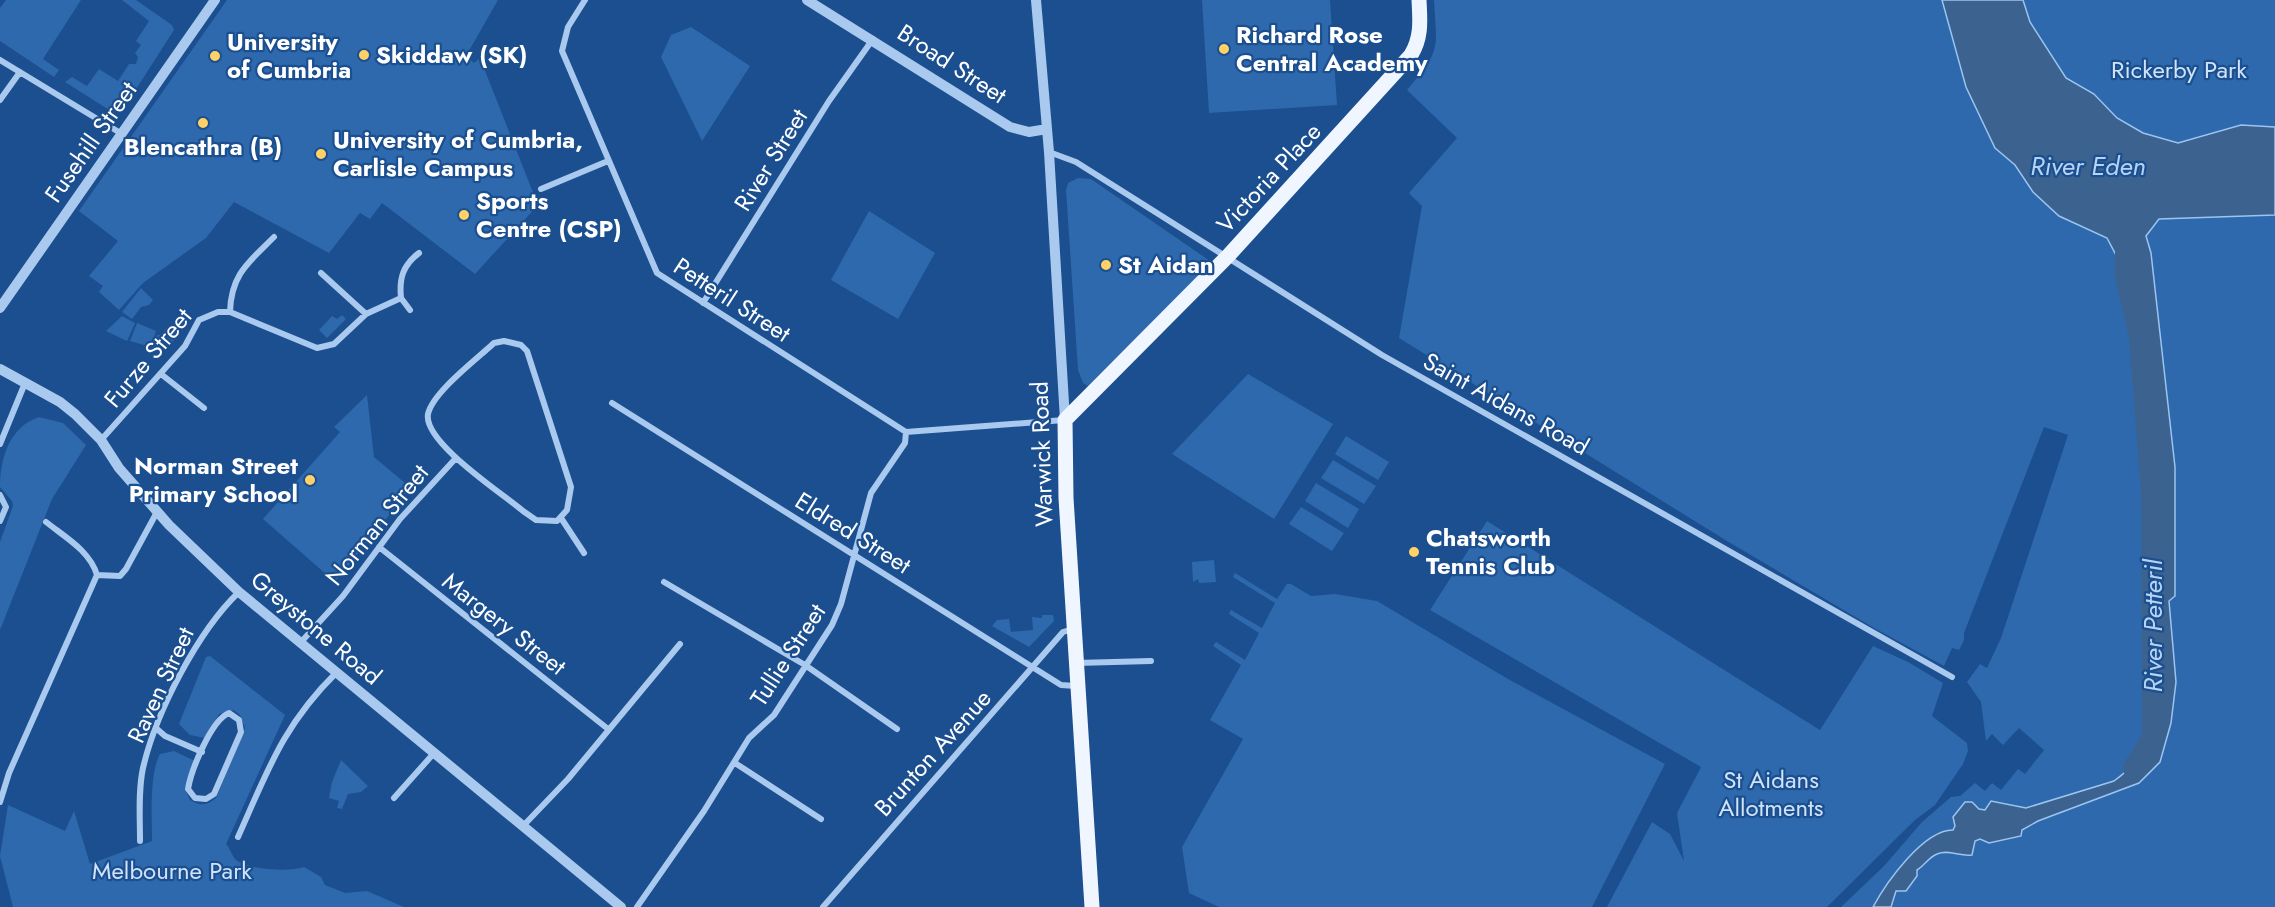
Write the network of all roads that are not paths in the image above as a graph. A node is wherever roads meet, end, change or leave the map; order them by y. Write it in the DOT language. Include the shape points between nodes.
graph roads {
  1 [pos="214,0"];
  2 [pos="585,0"];
  3 [pos="807,0"];
  4 [pos="1036,0"];
  5 [pos="1419,0"];
  6 [pos="873,39"];
  7 [pos="0,60"];
  8 [pos="20,72"];
  9 [pos="0,100"];
  10 [pos="1047,129"];
  11 [pos="123,135"];
  12 [pos="1049,152"];
  13 [pos="608,161"];
  14 [pos="541,189"];
  15 [pos="274,237"];
  16 [pos="419,253"];
  17 [pos="1228,256"];
  18 [pos="321,273"];
  19 [pos="402,298"];
  20 [pos="703,303"];
  21 [pos="0,308"];
  22 [pos="410,310"];
  23 [pos="230,312"];
  24 [pos="366,314"];
  25 [pos="0,369"];
  26 [pos="161,374"];
  27 [pos="25,383"];
  28 [pos="612,403"];
  29 [pos="204,408"];
  30 [pos="1065,420"];
  31 [pos="906,432"];
  32 [pos="101,441"];
  33 [pos="0,444"];
  34 [pos="456,458"];
  35 [pos="0,495"];
  36 [pos="157,512"];
  37 [pos="561,518"];
  38 [pos="0,521"];
  39 [pos="46,522"];
  40 [pos="379,547"];
  41 [pos="584,553"];
  42 [pos="853,554"];
  43 [pos="97,575"];
  44 [pos="663,582"];
  45 [pos="239,592"];
  46 [pos="1073,629"];
  47 [pos="302,640"];
  48 [pos="680,644"];
  49 [pos="1151,661"];
  50 [pos="1076,663"];
  51 [pos="806,665"];
  52 [pos="1034,668"];
  53 [pos="337,672"];
  54 [pos="1952,677"];
  55 [pos="1077,686"];
  56 [pos="157,729"];
  57 [pos="608,729"];
  58 [pos="897,729"];
  59 [pos="202,752"];
  60 [pos="435,752"];
  61 [pos="735,763"];
  62 [pos="394,798"];
  63 [pos="0,802"];
  64 [pos="821,819"];
  65 [pos="523,826"];
  66 [pos="238,837"];
  67 [pos="140,841"];
  68 [pos="827,905"];
  69 [pos="621,907"];
  70 [pos="637,907"];
  71 [pos="1092,907"];
  1 -- 11 [label="street, Fusehill Street"];
  2 -- 13 [label="street, Petteril Street" via="568,27 562,51"];
  3 -- 6 [label="street, Broad Street"];
  4 -- 10 [label="street, Warwick Road"];
  5 -- 17 [label="main road, Victoria Place" via="1418,43 1411,55"];
  6 -- 10 [label="street, Broad Street" via="1010,127 1029,132"];
  6 -- 20 [label="street, River Street" via="829,101"];
  7 -- 8 [label="street"];
  8 -- 9 [label="street"];
  8 -- 11 [label="street"];
  10 -- 12 [label="street, Warwick Road"];
  11 -- 21 [label="street, Fusehill Street"];
  12 -- 17 [label="street, Saint Aidans Road" via="1076,162"];
  12 -- 30 [label="street, Warwick Road"];
  13 -- 14 [label="street"];
  13 -- 20 [label="street, Petteril Street" via="657,273"];
  15 -- 23 [label="street, Furze Street" via="238,275"];
  16 -- 19 [label="street" via="402,273"];
  17 -- 30 [label="main road, Victoria Place"];
  17 -- 54 [label="street, Saint Aidans Road" via="1382,355"];
  18 -- 24 [label="street"];
  19 -- 22 [label="street"];
  19 -- 24 [label="street, Furze Street"];
  20 -- 31 [label="street, Petteril Street"];
  23 -- 24 [label="street, Furze Street" via="317,348 334,344"];
  23 -- 26 [label="street, Furze Street" via="199,320 185,346"];
  25 -- 27 [label="street, Greystone Road"];
  26 -- 29 [label="street"];
  26 -- 32 [label="street, Furze Street"];
  27 -- 32 [label="street, Greystone Road" via="60,402"];
  27 -- 33 [label="street"];
  28 -- 42 [label="street, Eldred Street"];
  30 -- 31 [label="street"];
  30 -- 46 [label="main road, Warwick Road"];
  31 -- 42 [label="street, Tullie Street" via="905,443 871,493"];
  32 -- 36 [label="street, Greystone Road"];
  34 -- 37 [label="street" via="536,520 551,522"];
  34 -- 37 [label="street" via="441,445 430,427 428,414 436,399 494,343 520,345 527,351 538,381 571,487 567,510"];
  34 -- 40 [label="street, Norman Street"];
  35 -- 38 [label="street" via="6,507"];
  36 -- 43 [label="street" via="120,576"];
  36 -- 45 [label="street, Greystone Road"];
  37 -- 41 [label="street"];
  39 -- 43 [label="street" via="81,550 94,564"];
  40 -- 47 [label="street, Norman Street" via="343,596"];
  40 -- 57 [label="street, Margery Street"];
  42 -- 51 [label="street, Tullie Street" via="836,615"];
  42 -- 52 [label="street, Eldred Street"];
  43 -- 63 [label="street" via="9,773"];
  44 -- 51 [label="street"];
  45 -- 47 [label="street, Greystone Road"];
  45 -- 56 [label="street, Raven Street" via="211,621"];
  46 -- 50 [label="main road, Warwick Road"];
  46 -- 52 [label="street, Brunton Avenue" via="1063,632"];
  47 -- 53 [label="street, Greystone Road"];
  48 -- 57 [label="street"];
  49 -- 50 [label="street"];
  50 -- 55 [label="main road, Warwick Road"];
  51 -- 58 [label="street"];
  51 -- 61 [label="street, Tullie Street" via="774,715 749,738"];
  52 -- 55 [label="street, Eldred Street" via="1061,685"];
  52 -- 68 [label="street, Brunton Avenue"];
  53 -- 60 [label="street, Greystone Road"];
  53 -- 66 [label="street" via="313,696 280,742"];
  55 -- 71 [label="main road, Warwick Road"];
  56 -- 59 [label="street"];
  56 -- 67 [label="street, Raven Street" via="143,770"];
  57 -- 65 [label="street"];
  59 -- 59 [label="street" via="188,789 195,798 206,799 214,794 241,732 235,715 229,713 219,719"];
  60 -- 62 [label="street"];
  60 -- 65 [label="street, Greystone Road"];
  61 -- 64 [label="street"];
  61 -- 70 [label="street, Tullie Street"];
  65 -- 69 [label="street, Greystone Road"];
}
